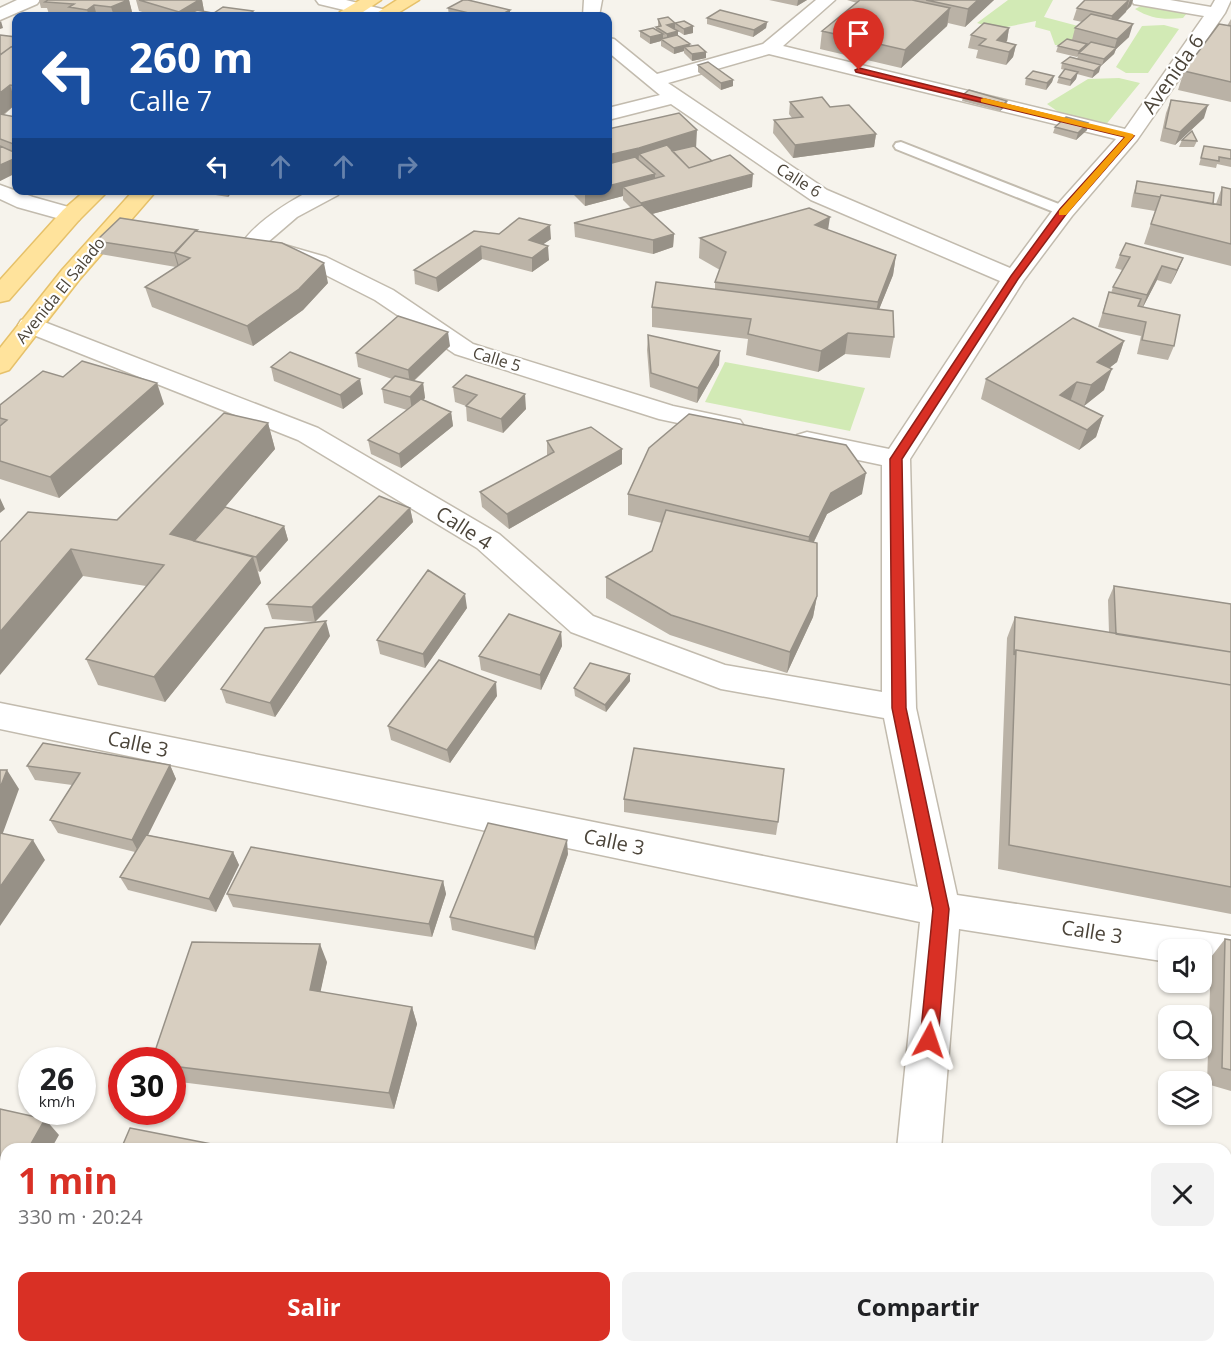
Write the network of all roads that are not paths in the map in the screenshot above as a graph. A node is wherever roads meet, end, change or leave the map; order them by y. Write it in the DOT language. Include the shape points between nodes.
graph roads {
  1 [pos="31,0"];
  2 [pos="325,0"];
  3 [pos="410,0"];
  4 [pos="826,0"];
  5 [pos="1140,0"];
  6 [pos="1220,7"];
  7 [pos="360,8"];
  8 [pos="389,12"];
  9 [pos="0,15"];
  10 [pos="612,46"];
  11 [pos="769,48"];
  12 [pos="654,81"];
  13 [pos="674,97"];
  14 [pos="612,113"];
  15 [pos="1130,136"];
  16 [pos="901,146"];
  17 [pos="0,191"];
  18 [pos="93,195"];
  19 [pos="142,195"];
  20 [pos="316,195"];
  21 [pos="1064,211"];
  22 [pos="71,215"];
  23 [pos="115,223"];
  24 [pos="150,228"];
  25 [pos="1014,278"];
  26 [pos="0,295"];
  27 [pos="30,325"];
  28 [pos="0,365"];
  29 [pos="748,429"];
  30 [pos="782,436"];
  31 [pos="896,459"];
  32 [pos="899,708"];
  33 [pos="0,716"];
  34 [pos="941,909"];
  35 [pos="1231,954"];
  36 [pos="920,1143"];
  1 -- 9 [label="street"];
  2 -- 7 [label="street"];
  3 -- 8 [label="main road"];
  4 -- 11 [label="street"];
  5 -- 6 [label="street"];
  6 -- 15 [label="street, Avenida 6"];
  10 -- 12 [label="street, Calle 6"];
  11 -- 12 [label="street"];
  11 -- 15 [label="street"];
  12 -- 13 [label="street, Calle 6"];
  13 -- 14 [label="street"];
  13 -- 25 [label="street, Calle 6" via="819,195"];
  15 -- 21 [label="street, Avenida 6"];
  16 -- 21 [label="lane"];
  17 -- 22 [label="street"];
  18 -- 22 [label="main road, Avenida El Salado"];
  19 -- 23 [label="main road, Avenida El Salado"];
  20 -- 29 [label="street, Calle 5" via="242,241 318,262 384,295 464,349 668,413"];
  21 -- 25 [label="street, Avenida 6"];
  22 -- 26 [label="main road, Avenida El Salado"];
  23 -- 24 [label="street"];
  23 -- 27 [label="main road, Avenida El Salado"];
  25 -- 31 [label="street, Avenida 6"];
  27 -- 28 [label="main road, Avenida El Salado"];
  27 -- 32 [label="street, Calle 4" via="308,434 488,541 582,624 721,677"];
  30 -- 31 [label="street"];
  31 -- 32 [label="street"];
  32 -- 34 [label="street"];
  33 -- 34 [label="street, Calle 3"];
  34 -- 35 [label="street, Calle 3"];
  34 -- 36 [label="street"];
}
